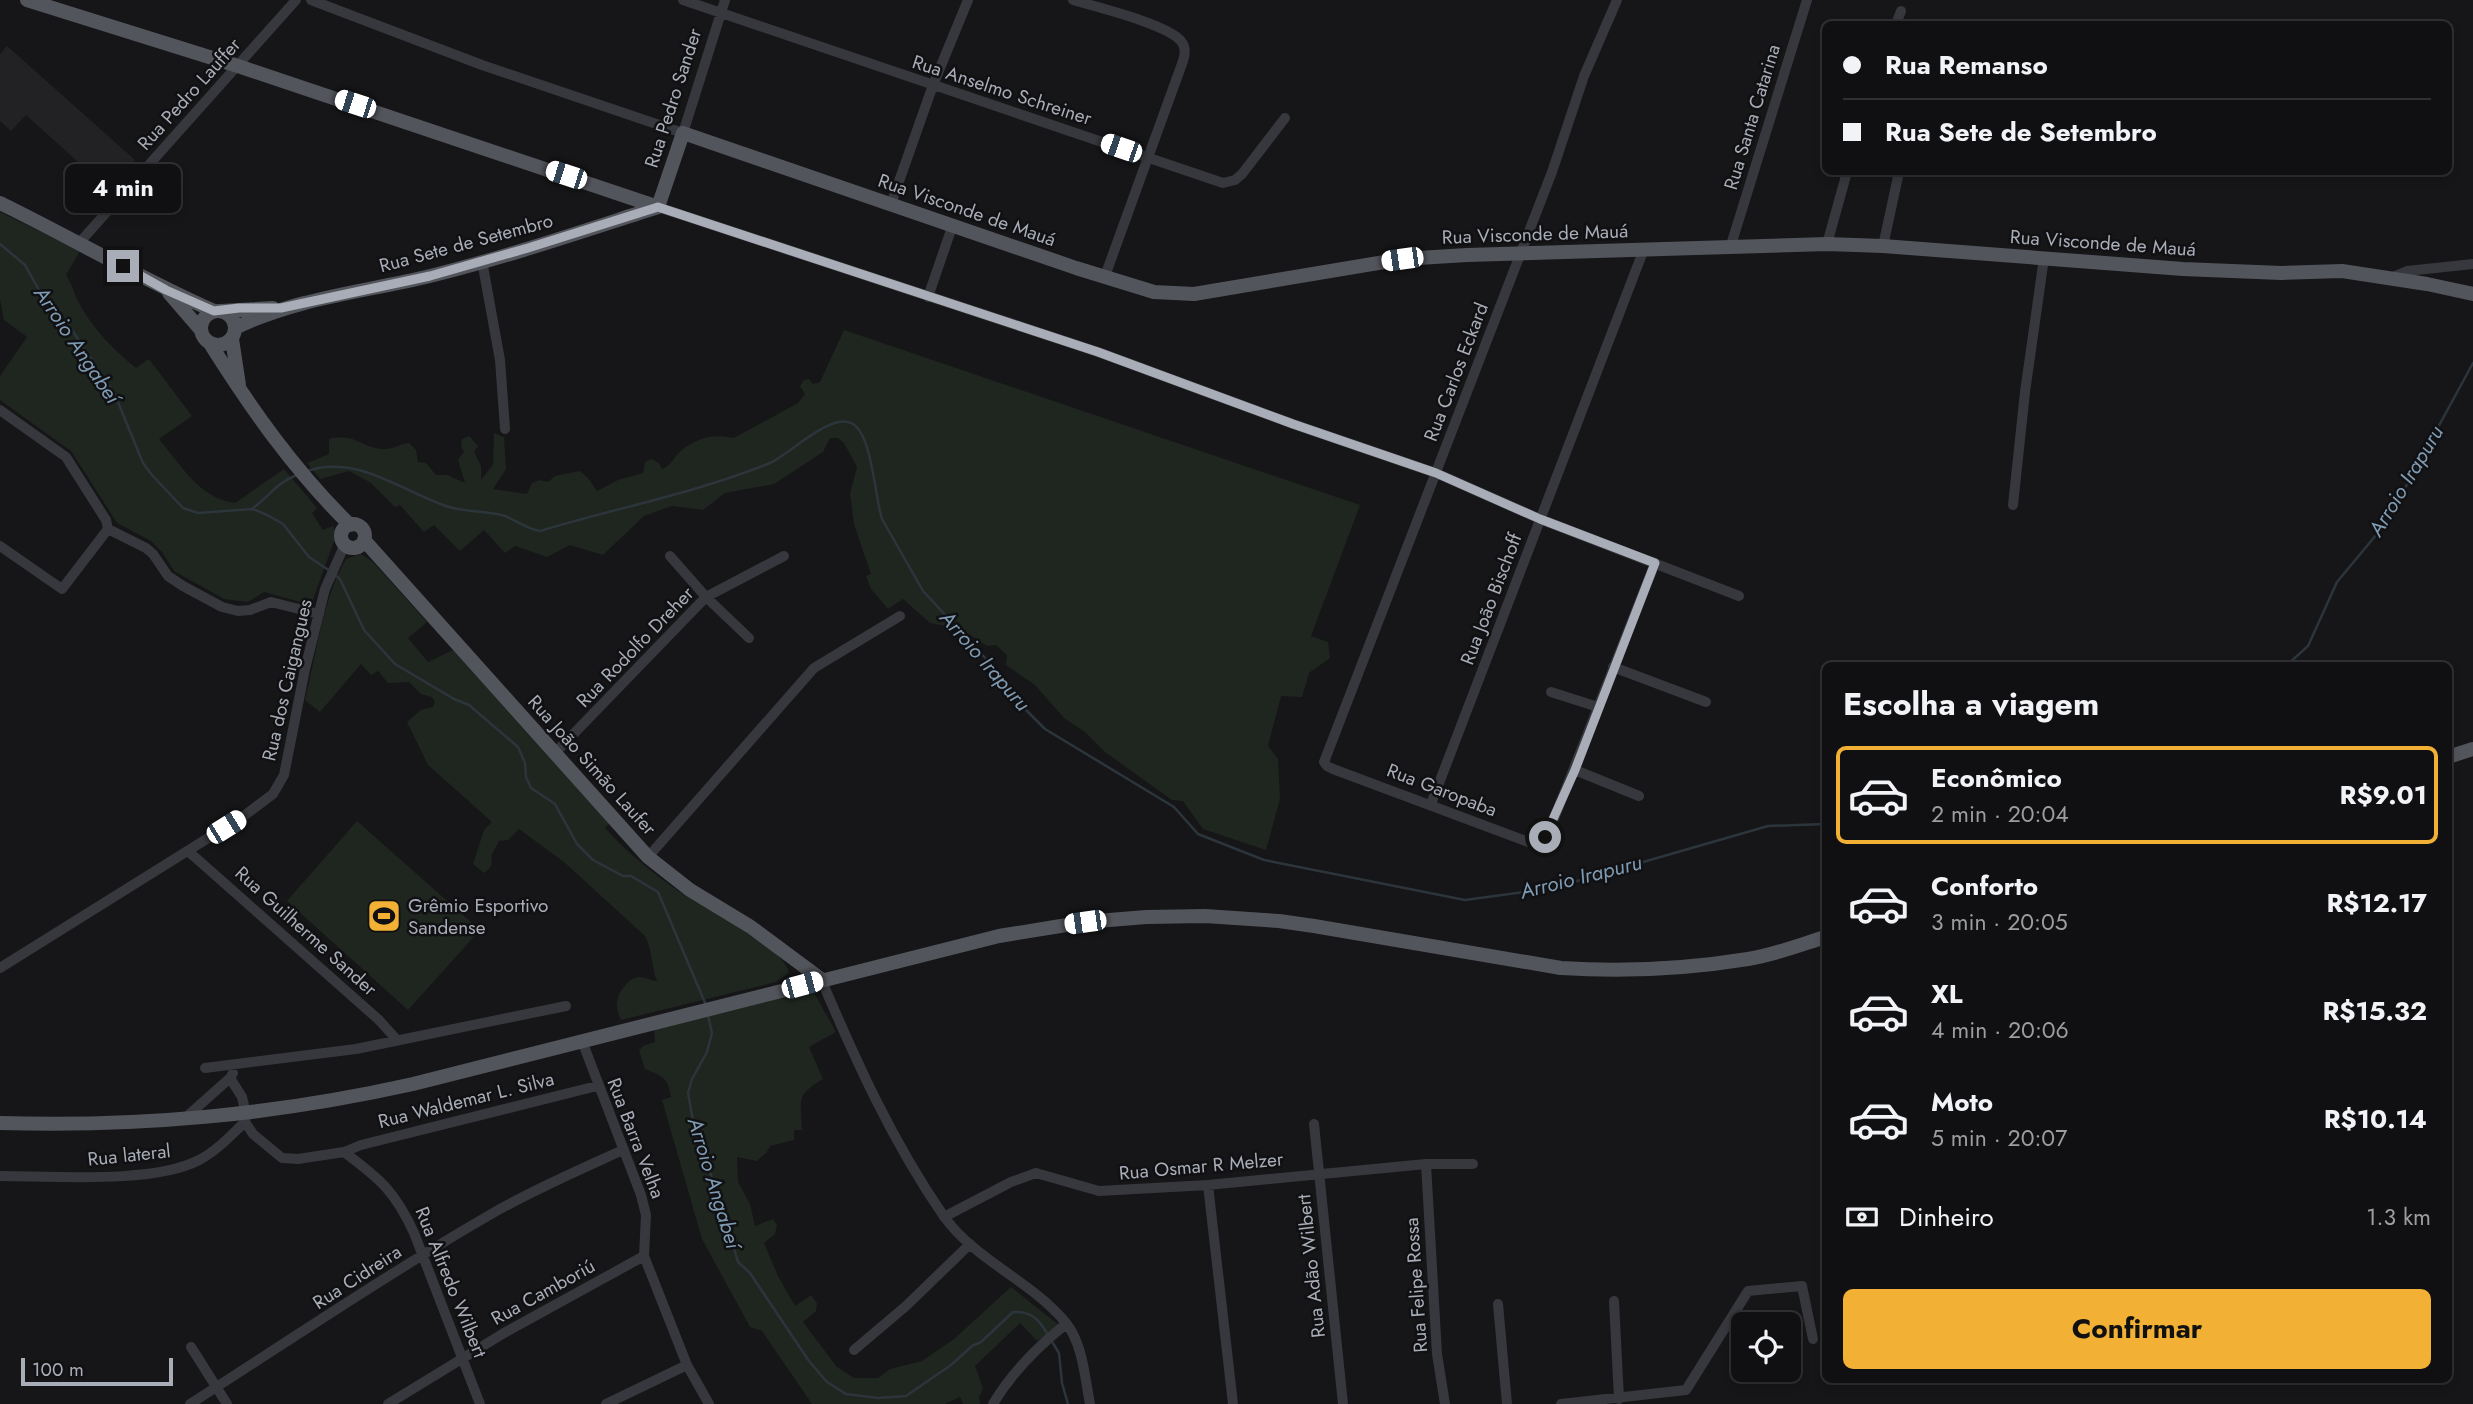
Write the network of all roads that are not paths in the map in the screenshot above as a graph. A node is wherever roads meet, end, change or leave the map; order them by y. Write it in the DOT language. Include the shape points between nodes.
graph roads {
  1 [pos="27,0"];
  2 [pos="296,0"];
  3 [pos="311,0"];
  4 [pos="683,0"];
  5 [pos="968,0"];
  6 [pos="1073,0"];
  7 [pos="1617,0"];
  8 [pos="1807,0"];
  9 [pos="723,6"];
  10 [pos="1901,10"];
  11 [pos="1897,21"];
  12 [pos="238,66"];
  13 [pos="933,85"];
  14 [pos="1285,118"];
  15 [pos="684,133"];
  16 [pos="1147,156"];
  17 [pos="1846,175"];
  18 [pos="1898,175"];
  19 [pos="0,203"];
  20 [pos="891,204"];
  21 [pos="658,207"];
  22 [pos="952,227"];
  23 [pos="80,242"];
  24 [pos="1828,244"];
  25 [pos="1731,245"];
  26 [pos="1882,246"];
  27 [pos="1644,249"];
  28 [pos="1521,253"];
  29 [pos="2044,258"];
  30 [pos="482,261"];
  31 [pos="2473,264"];
  32 [pos="1105,276"];
  33 [pos="2390,278"];
  34 [pos="166,290"];
  35 [pos="2473,294"];
  36 [pos="928,297"];
  37 [pos="281,308"];
  38 [pos="217,311"];
  39 [pos="200,329"];
  40 [pos="234,334"];
  41 [pos="211,345"];
  42 [pos="240,390"];
  43 [pos="0,410"];
  44 [pos="505,429"];
  45 [pos="1436,473"];
  46 [pos="2012,505"];
  47 [pos="1540,519"];
  48 [pos="108,529"];
  49 [pos="346,533"];
  50 [pos="0,546"];
  51 [pos="670,556"];
  52 [pos="785,556"];
  53 [pos="1655,563"];
  54 [pos="1739,596"];
  55 [pos="706,597"];
  56 [pos="319,614"];
  57 [pos="901,616"];
  58 [pos="750,638"];
  59 [pos="1613,667"];
  60 [pos="1551,692"];
  61 [pos="1706,702"];
  62 [pos="1598,707"];
  63 [pos="2473,749"];
  64 [pos="555,753"];
  65 [pos="1325,756"];
  66 [pos="2452,756"];
  67 [pos="1575,770"];
  68 [pos="1639,796"];
  69 [pos="1431,804"];
  70 [pos="188,851"];
  71 [pos="648,857"];
  72 [pos="1822,938"];
  73 [pos="0,968"];
  74 [pos="821,979"];
  75 [pos="566,1006"];
  76 [pos="397,1041"];
  77 [pos="582,1041"];
  78 [pos="236,1064"];
  79 [pos="205,1068"];
  80 [pos="230,1078"];
  81 [pos="597,1086"];
  82 [pos="246,1118"];
  83 [pos="181,1121"];
  84 [pos="0,1123"];
  85 [pos="1314,1124"];
  86 [pos="623,1150"];
  87 [pos="344,1152"];
  88 [pos="1426,1164"];
  89 [pos="1473,1164"];
  90 [pos="1319,1173"];
  91 [pos="0,1176"];
  92 [pos="1208,1185"];
  93 [pos="944,1217"];
  94 [pos="970,1244"];
  95 [pos="423,1255"];
  96 [pos="644,1256"];
  97 [pos="1614,1301"];
  98 [pos="1498,1304"];
  99 [pos="1066,1324"];
  100 [pos="1813,1339"];
  101 [pos="191,1347"];
  102 [pos="855,1350"];
  103 [pos="462,1358"];
  104 [pos="687,1366"];
  105 [pos="216,1387"];
  106 [pos="1619,1399"];
  107 [pos="190,1404"];
  108 [pos="227,1404"];
  109 [pos="388,1404"];
  110 [pos="480,1404"];
  111 [pos="606,1404"];
  112 [pos="709,1404"];
  113 [pos="992,1404"];
  114 [pos="1090,1404"];
  115 [pos="1233,1404"];
  116 [pos="1343,1404"];
  117 [pos="1445,1404"];
  118 [pos="1507,1404"];
  119 [pos="1561,1404"];
  1 -- 12 [label="main road"];
  2 -- 12 [label="street, Rua Pedro Lauffer"];
  3 -- 15 [label="street, Rua Visconde de Mauá" via="482,65"];
  4 -- 9 [label="street, Rua Anselmo Schreiner"];
  5 -- 13 [label="street"];
  6 -- 16 [label="street" via="1170,33 1185,48"];
  7 -- 28 [label="street, Rua Carlos Eckard" via="1584,76"];
  8 -- 25 [label="street, Rua Santa Catarina"];
  9 -- 13 [label="street, Rua Anselmo Schreiner"];
  9 -- 15 [label="street, Rua Pedro Sander"];
  10 -- 11 [label="street"];
  12 -- 21 [label="main road"];
  12 -- 23 [label="street, Rua Pedro Lauffer"];
  13 -- 16 [label="street, Rua Anselmo Schreiner"];
  13 -- 20 [label="street"];
  14 -- 16 [label="street, Rua Anselmo Schreiner" via="1242,174 1230,182"];
  15 -- 20 [label="main road, Rua Visconde de Mauá"];
  15 -- 21 [label="main road, Rua Pedro Sander"];
  16 -- 32 [label="street"];
  17 -- 24 [label="street"];
  18 -- 26 [label="street"];
  19 -- 23 [label="main road, Rua Sete de Setembro"];
  20 -- 22 [label="main road, Rua Visconde de Mauá"];
  21 -- 30 [label="main road, Rua Sete de Setembro"];
  21 -- 36 [label="street"];
  22 -- 32 [label="main road, Rua Visconde de Mauá"];
  22 -- 36 [label="street"];
  23 -- 34 [label="main road, Rua Sete de Setembro"];
  24 -- 25 [label="main road, Rua Visconde de Mauá"];
  24 -- 26 [label="main road, Rua Visconde de Mauá"];
  25 -- 27 [label="main road, Rua Visconde de Mauá"];
  26 -- 29 [label="main road, Rua Visconde de Mauá"];
  27 -- 28 [label="main road, Rua Visconde de Mauá"];
  27 -- 47 [label="street, Rua João Bischoff"];
  28 -- 32 [label="main road, Rua Visconde de Mauá" via="1402,259 1194,294 1154,292"];
  28 -- 45 [label="street, Rua Carlos Eckard"];
  29 -- 33 [label="main road, Rua Visconde de Mauá" via="2211,270 2342,271"];
  29 -- 46 [label="street"];
  30 -- 37 [label="main road, Rua Sete de Setembro"];
  30 -- 44 [label="street" via="499,359"];
  31 -- 33 [label="street" via="2407,271"];
  33 -- 35 [label="main road, Rua Visconde de Mauá"];
  34 -- 38 [label="main road, Rua Sete de Setembro"];
  34 -- 39 [label="main road, Rua Sete de Setembro"];
  36 -- 45 [label="street" via="1098,352"];
  37 -- 38 [label="main road, Rua Sete de Setembro"];
  37 -- 40 [label="main road, Rua Sete de Setembro"];
  38 -- 39 [label="main road" via="204,318"];
  38 -- 40 [label="main road" via="230,316"];
  39 -- 41 [label="main road"];
  40 -- 41 [label="main road" via="223,345"];
  40 -- 42 [label="main road"];
  41 -- 42 [label="main road"];
  42 -- 49 [label="main road"];
  43 -- 48 [label="street" via="66,457"];
  45 -- 47 [label="street"];
  45 -- 65 [label="street, Rua Carlos Eckard"];
  47 -- 53 [label="street"];
  47 -- 69 [label="street, Rua João Bischoff"];
  48 -- 50 [label="street" via="62,589"];
  48 -- 56 [label="street" via="146,548 168,576 222,607 250,610 271,602"];
  49 -- 56 [label="street, Rua dos Caigangues"];
  49 -- 64 [label="main road, Rua João Simão Laufer" via="353,548 364,540"];
  51 -- 55 [label="street"];
  52 -- 55 [label="street, Rua Rodolfo Dreher"];
  53 -- 54 [label="street"];
  53 -- 59 [label="street"];
  55 -- 58 [label="street"];
  55 -- 64 [label="street, Rua Rodolfo Dreher"];
  56 -- 70 [label="street, Rua dos Caigangues" via="279,786 265,801"];
  57 -- 71 [label="street" via="814,668"];
  59 -- 61 [label="street"];
  59 -- 62 [label="street"];
  60 -- 62 [label="street"];
  62 -- 67 [label="street"];
  63 -- 66 [label="main road"];
  64 -- 71 [label="main road, Rua João Simão Laufer"];
  65 -- 69 [label="street, Rua Garopaba" via="1327,766"];
  67 -- 68 [label="street"];
  67 -- 69 [label="street, Rua Garopaba" via="1550,829 1538,842"];
  70 -- 73 [label="street, Rua dos Caigangues"];
  70 -- 76 [label="street, Rua Guilherme Sander"];
  71 -- 74 [label="main road, Rua João Simão Laufer"];
  72 -- 74 [label="main road" via="1749,959 1605,971 1561,968 1279,920 1146,916 999,936"];
  74 -- 77 [label="main road"];
  74 -- 93 [label="street" via="882,1115"];
  75 -- 76 [label="street"];
  76 -- 78 [label="street"];
  77 -- 81 [label="street, Rua Barra Velha"];
  77 -- 82 [label="main road" via="378,1092"];
  78 -- 79 [label="street"];
  78 -- 80 [label="street"];
  80 -- 82 [label="street" via="240,1093"];
  80 -- 83 [label="street"];
  81 -- 86 [label="street, Rua Barra Velha"];
  81 -- 87 [label="street, Rua Waldemar L. Silva"];
  82 -- 83 [label="main road"];
  82 -- 87 [label="street" via="257,1139 286,1160"];
  82 -- 91 [label="street, Rua lateral" via="211,1153 187,1166 90,1177"];
  83 -- 84 [label="main road"];
  85 -- 90 [label="street, Rua Adão Wilbert"];
  86 -- 95 [label="street, Rua Cidreira" via="525,1196"];
  86 -- 96 [label="street, Rua Barra Velha" via="646,1215"];
  87 -- 95 [label="street, Rua Alfredo Wilbert" via="391,1191"];
  88 -- 89 [label="street, Rua Osmar R Melzer"];
  88 -- 90 [label="street, Rua Osmar R Melzer"];
  88 -- 117 [label="street, Rua Felipe Rossa" via="1437,1354"];
  90 -- 92 [label="street, Rua Osmar R Melzer"];
  90 -- 116 [label="street, Rua Adão Wilbert"];
  92 -- 93 [label="street, Rua Osmar R Melzer" via="1099,1191 1036,1173"];
  92 -- 115 [label="street"];
  93 -- 94 [label="street"];
  94 -- 99 [label="street"];
  94 -- 102 [label="street"];
  95 -- 103 [label="street, Rua Alfredo Wilbert"];
  95 -- 105 [label="street, Rua Cidreira"];
  96 -- 103 [label="street, Rua Camboriú"];
  96 -- 104 [label="street, Rua Barra Velha"];
  97 -- 106 [label="street"];
  98 -- 118 [label="street"];
  99 -- 113 [label="street" via="1022,1364"];
  99 -- 114 [label="street" via="1076,1342"];
  100 -- 106 [label="street" via="1802,1286 1748,1291 1686,1390"];
  101 -- 105 [label="street"];
  103 -- 109 [label="street, Rua Camboriú"];
  103 -- 110 [label="street, Rua Alfredo Wilbert"];
  104 -- 111 [label="street"];
  104 -- 112 [label="street, Rua Barra Velha"];
  105 -- 107 [label="street, Rua Cidreira"];
  105 -- 108 [label="street"];
  106 -- 119 [label="street"];
}
